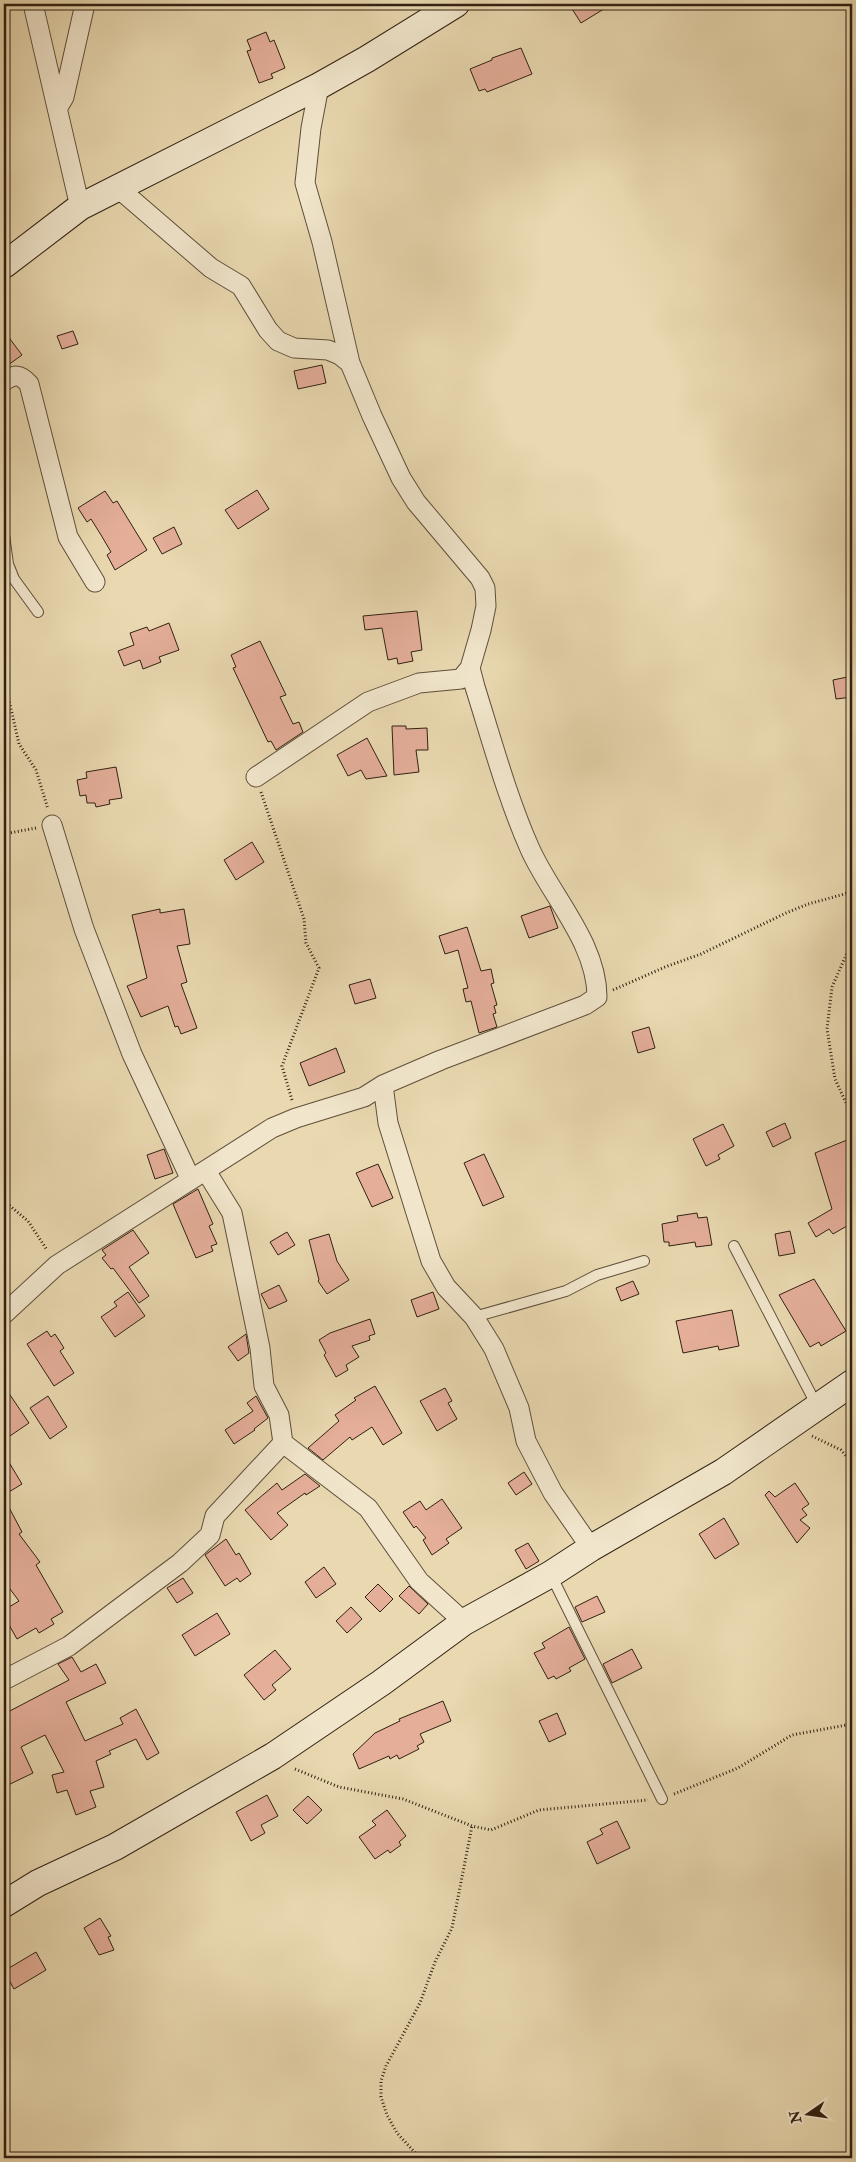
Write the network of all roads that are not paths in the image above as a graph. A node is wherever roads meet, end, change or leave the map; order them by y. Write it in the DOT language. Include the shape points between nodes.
graph roads {
  1 [pos="33,4"];
  2 [pos="85,4"];
  3 [pos="456,4"];
  4 [pos="319,86"];
  5 [pos="58,107"];
  6 [pos="117,187"];
  7 [pos="80,207"];
  8 [pos="4,265"];
  9 [pos="350,363"];
  10 [pos="4,381"];
  11 [pos="4,535"];
  12 [pos="95,582"];
  13 [pos="38,612"];
  14 [pos="470,668"];
  15 [pos="256,777"];
  16 [pos="52,825"];
  17 [pos="383,1085"];
  18 [pos="199,1175"];
  19 [pos="734,1246"];
  20 [pos="644,1261"];
  21 [pos="4,1314"];
  22 [pos="474,1317"];
  23 [pos="852,1384"];
  24 [pos="818,1407"];
  25 [pos="283,1443"];
  26 [pos="592,1548"];
  27 [pos="551,1574"];
  28 [pos="464,1622"];
  29 [pos="4,1680"];
  30 [pos="662,1799"];
  31 [pos="4,1904"];
  1 -- 5 [label="street"];
  2 -- 5 [label="street" via="64,97"];
  3 -- 4 [label="street"];
  4 -- 6 [label="street"];
  4 -- 9 [label="street" via="305,183"];
  5 -- 7 [label="street"];
  6 -- 7 [label="street"];
  6 -- 9 [label="street" via="212,268 242,286 278,341 294,348 328,350"];
  7 -- 8 [label="street"];
  9 -- 14 [label="street" via="411,494 485,588 483,622"];
  10 -- 12 [label="street" via="15,375 22,376 29,384 68,537"];
  11 -- 13 [label="lane" via="8,564 14,579"];
  14 -- 15 [label="street" via="461,679 419,684 368,702"];
  14 -- 17 [label="street" via="520,825 531,852 586,951 594,970 597,996 585,1005"];
  16 -- 18 [label="street" via="84,929 132,1054"];
  17 -- 18 [label="street" via="364,1097 272,1128"];
  17 -- 22 [label="street" via="388,1124 431,1261 446,1287"];
  18 -- 21 [label="street" via="57,1265"];
  18 -- 25 [label="street" via="232,1213 260,1348 264,1386 279,1415"];
  19 -- 24 [label="lane"];
  20 -- 22 [label="lane" via="597,1275 566,1290"];
  22 -- 26 [label="street" via="494,1349 519,1408 526,1441 553,1493"];
  23 -- 24 [label="street"];
  24 -- 26 [label="street" via="723,1472"];
  25 -- 28 [label="street" via="368,1508 419,1581"];
  25 -- 29 [label="street" via="215,1516 210,1535 180,1563 69,1646"];
  26 -- 27 [label="street"];
  27 -- 28 [label="street"];
  27 -- 30 [label="lane"];
  28 -- 31 [label="street" via="381,1683 272,1756 115,1848 38,1883"];
}
